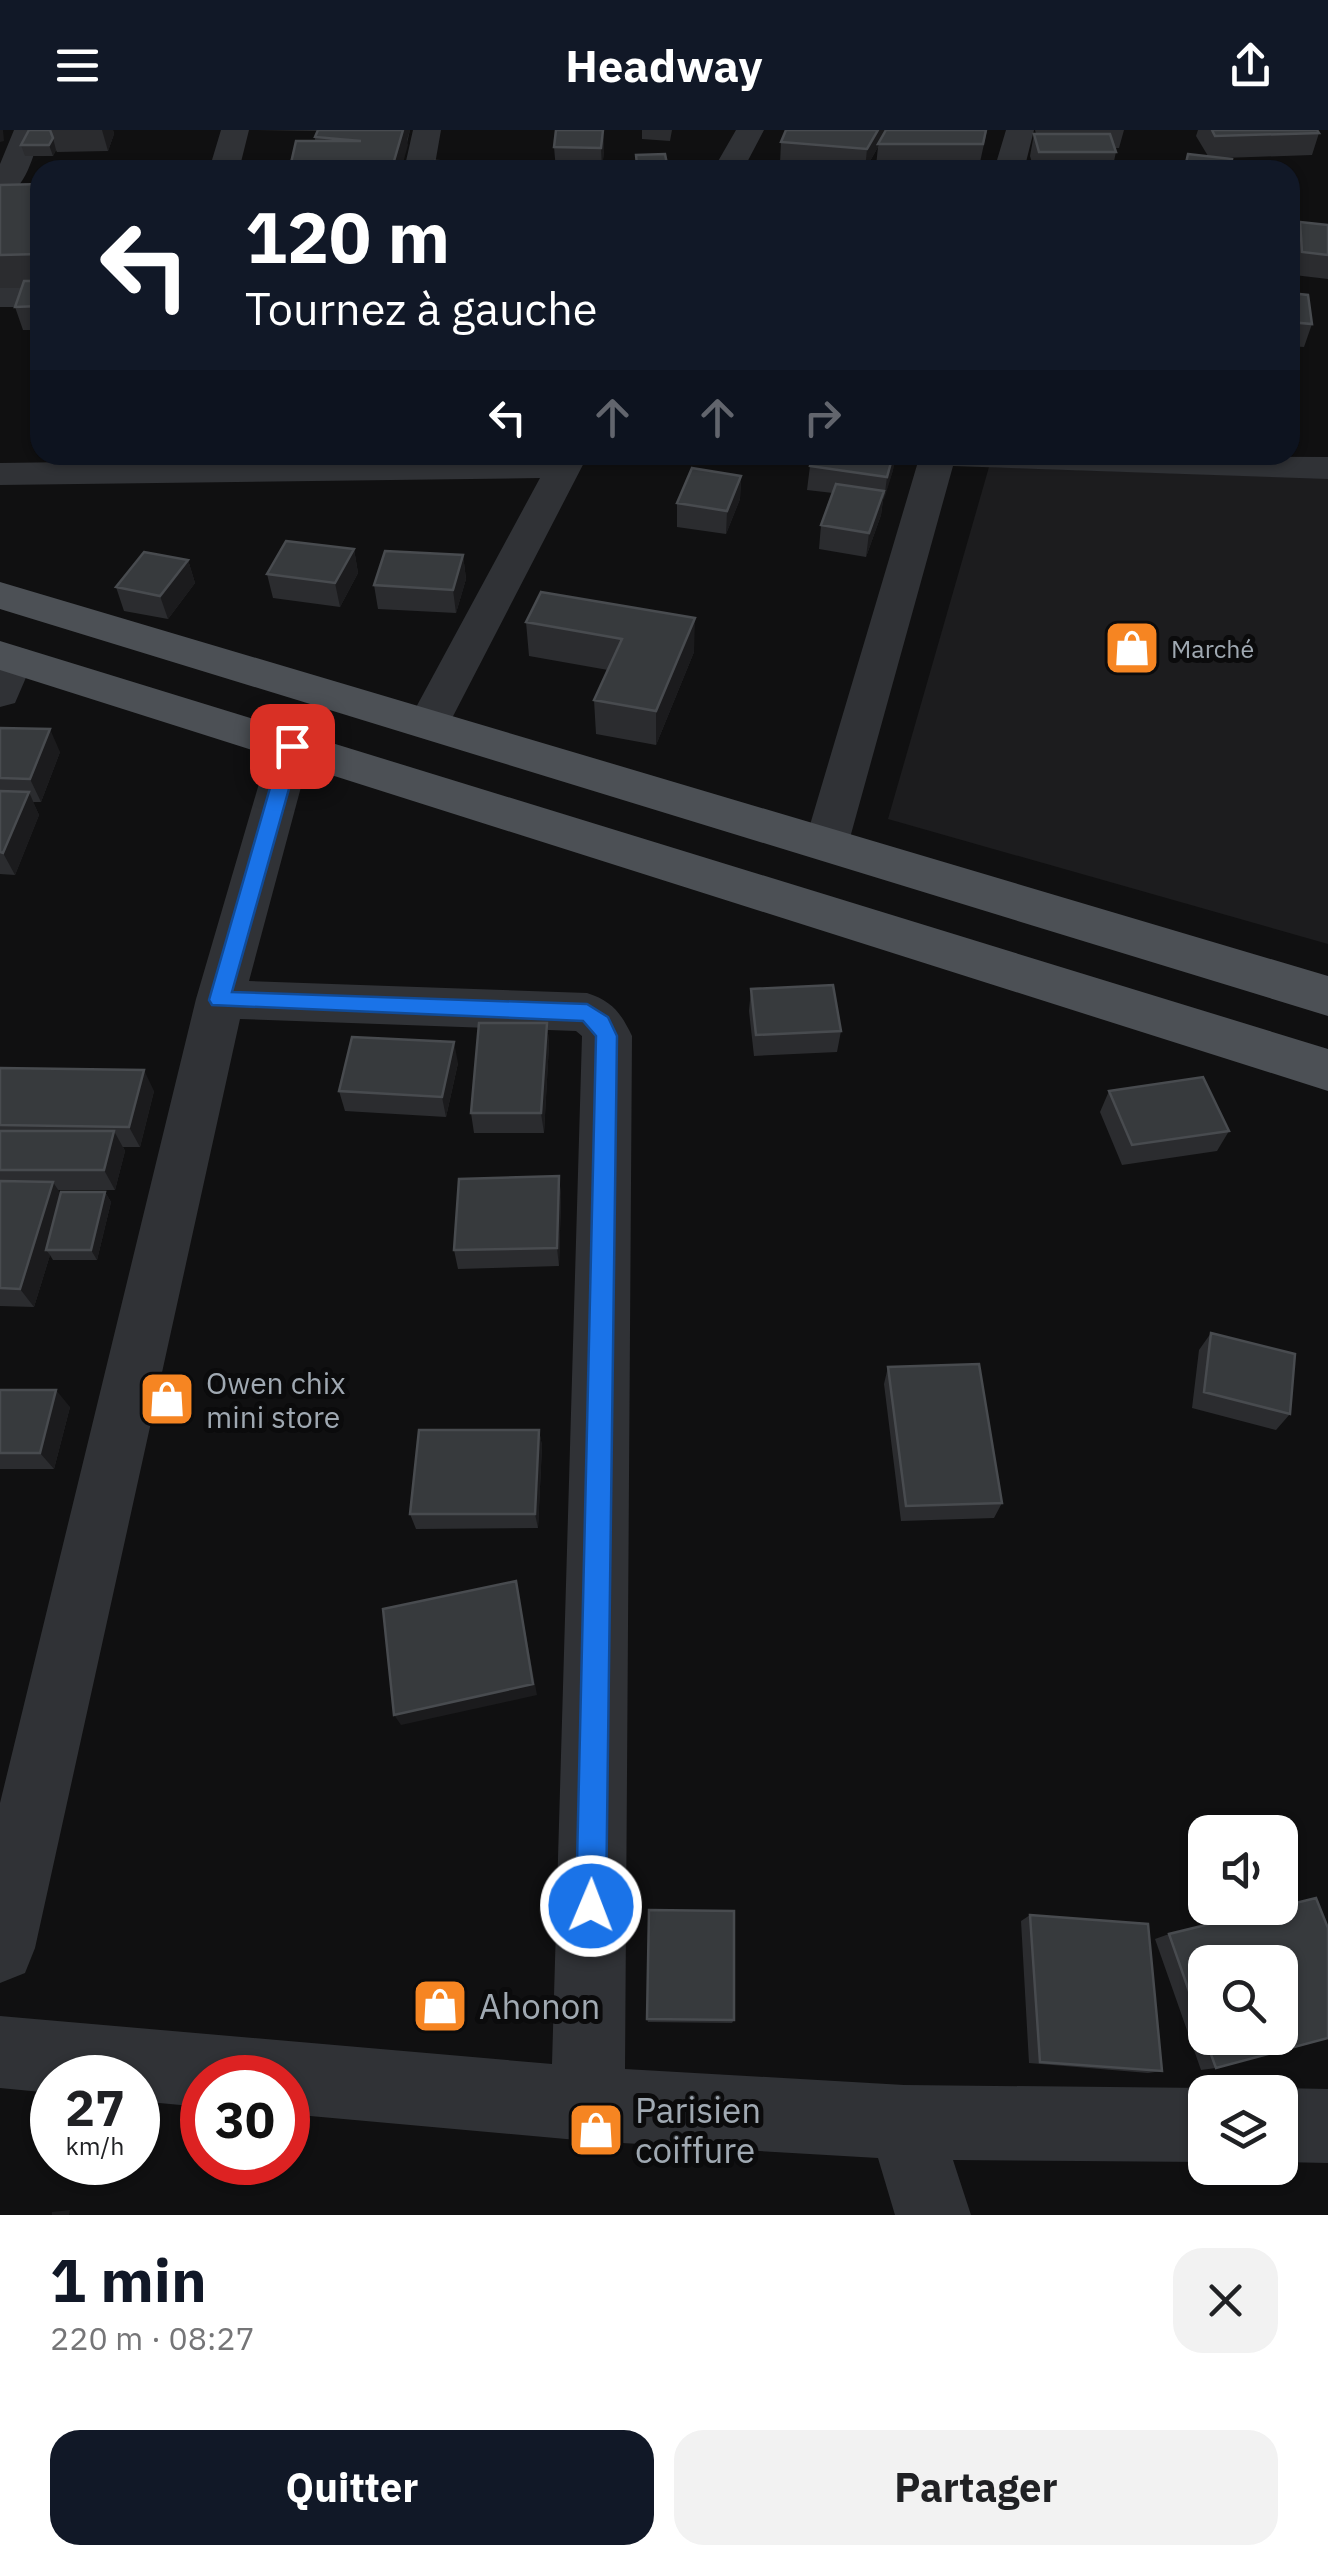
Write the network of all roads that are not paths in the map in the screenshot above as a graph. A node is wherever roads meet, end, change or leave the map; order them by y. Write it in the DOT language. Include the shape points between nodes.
graph roads {
  1 [pos="28,130"];
  2 [pos="235,130"];
  3 [pos="427,130"];
  4 [pos="750,130"];
  5 [pos="1020,130"];
  6 [pos="227,160"];
  7 [pos="421,160"];
  8 [pos="734,160"];
  9 [pos="1012,160"];
  10 [pos="0,189"];
  11 [pos="0,296"];
  12 [pos="30,296"];
  13 [pos="392,465"];
  14 [pos="564,465"];
  15 [pos="935,465"];
  16 [pos="1238,465"];
  17 [pos="1328,468"];
  18 [pos="0,474"];
  19 [pos="0,594"];
  20 [pos="5,669"];
  21 [pos="428,724"];
  22 [pos="292,746"];
  23 [pos="826,844"];
  24 [pos="1328,996"];
  25 [pos="220,1000"];
  26 [pos="1328,1070"];
  27 [pos="0,1948"];
  28 [pos="0,2052"];
  29 [pos="588,2104"];
  30 [pos="904,2122"];
  31 [pos="1188,2125"];
  32 [pos="1298,2125"];
  33 [pos="1328,2126"];
  34 [pos="933,2215"];
  1 -- 10 [label="street"];
  2 -- 6 [label="street"];
  3 -- 7 [label="street"];
  4 -- 8 [label="street"];
  5 -- 9 [label="street"];
  11 -- 12 [label="street"];
  13 -- 18 [label="street"];
  14 -- 21 [label="street"];
  15 -- 23 [label="street"];
  16 -- 17 [label="street"];
  19 -- 21 [label="main road"];
  20 -- 22 [label="main road"];
  21 -- 23 [label="main road"];
  22 -- 25 [label="street"];
  22 -- 26 [label="main road"];
  23 -- 24 [label="main road"];
  25 -- 27 [label="street"];
  25 -- 29 [label="street" via="587,1012 606,1036"];
  28 -- 29 [label="street"];
  29 -- 30 [label="street"];
  30 -- 31 [label="street"];
  30 -- 34 [label="street"];
  32 -- 33 [label="street"];
}
